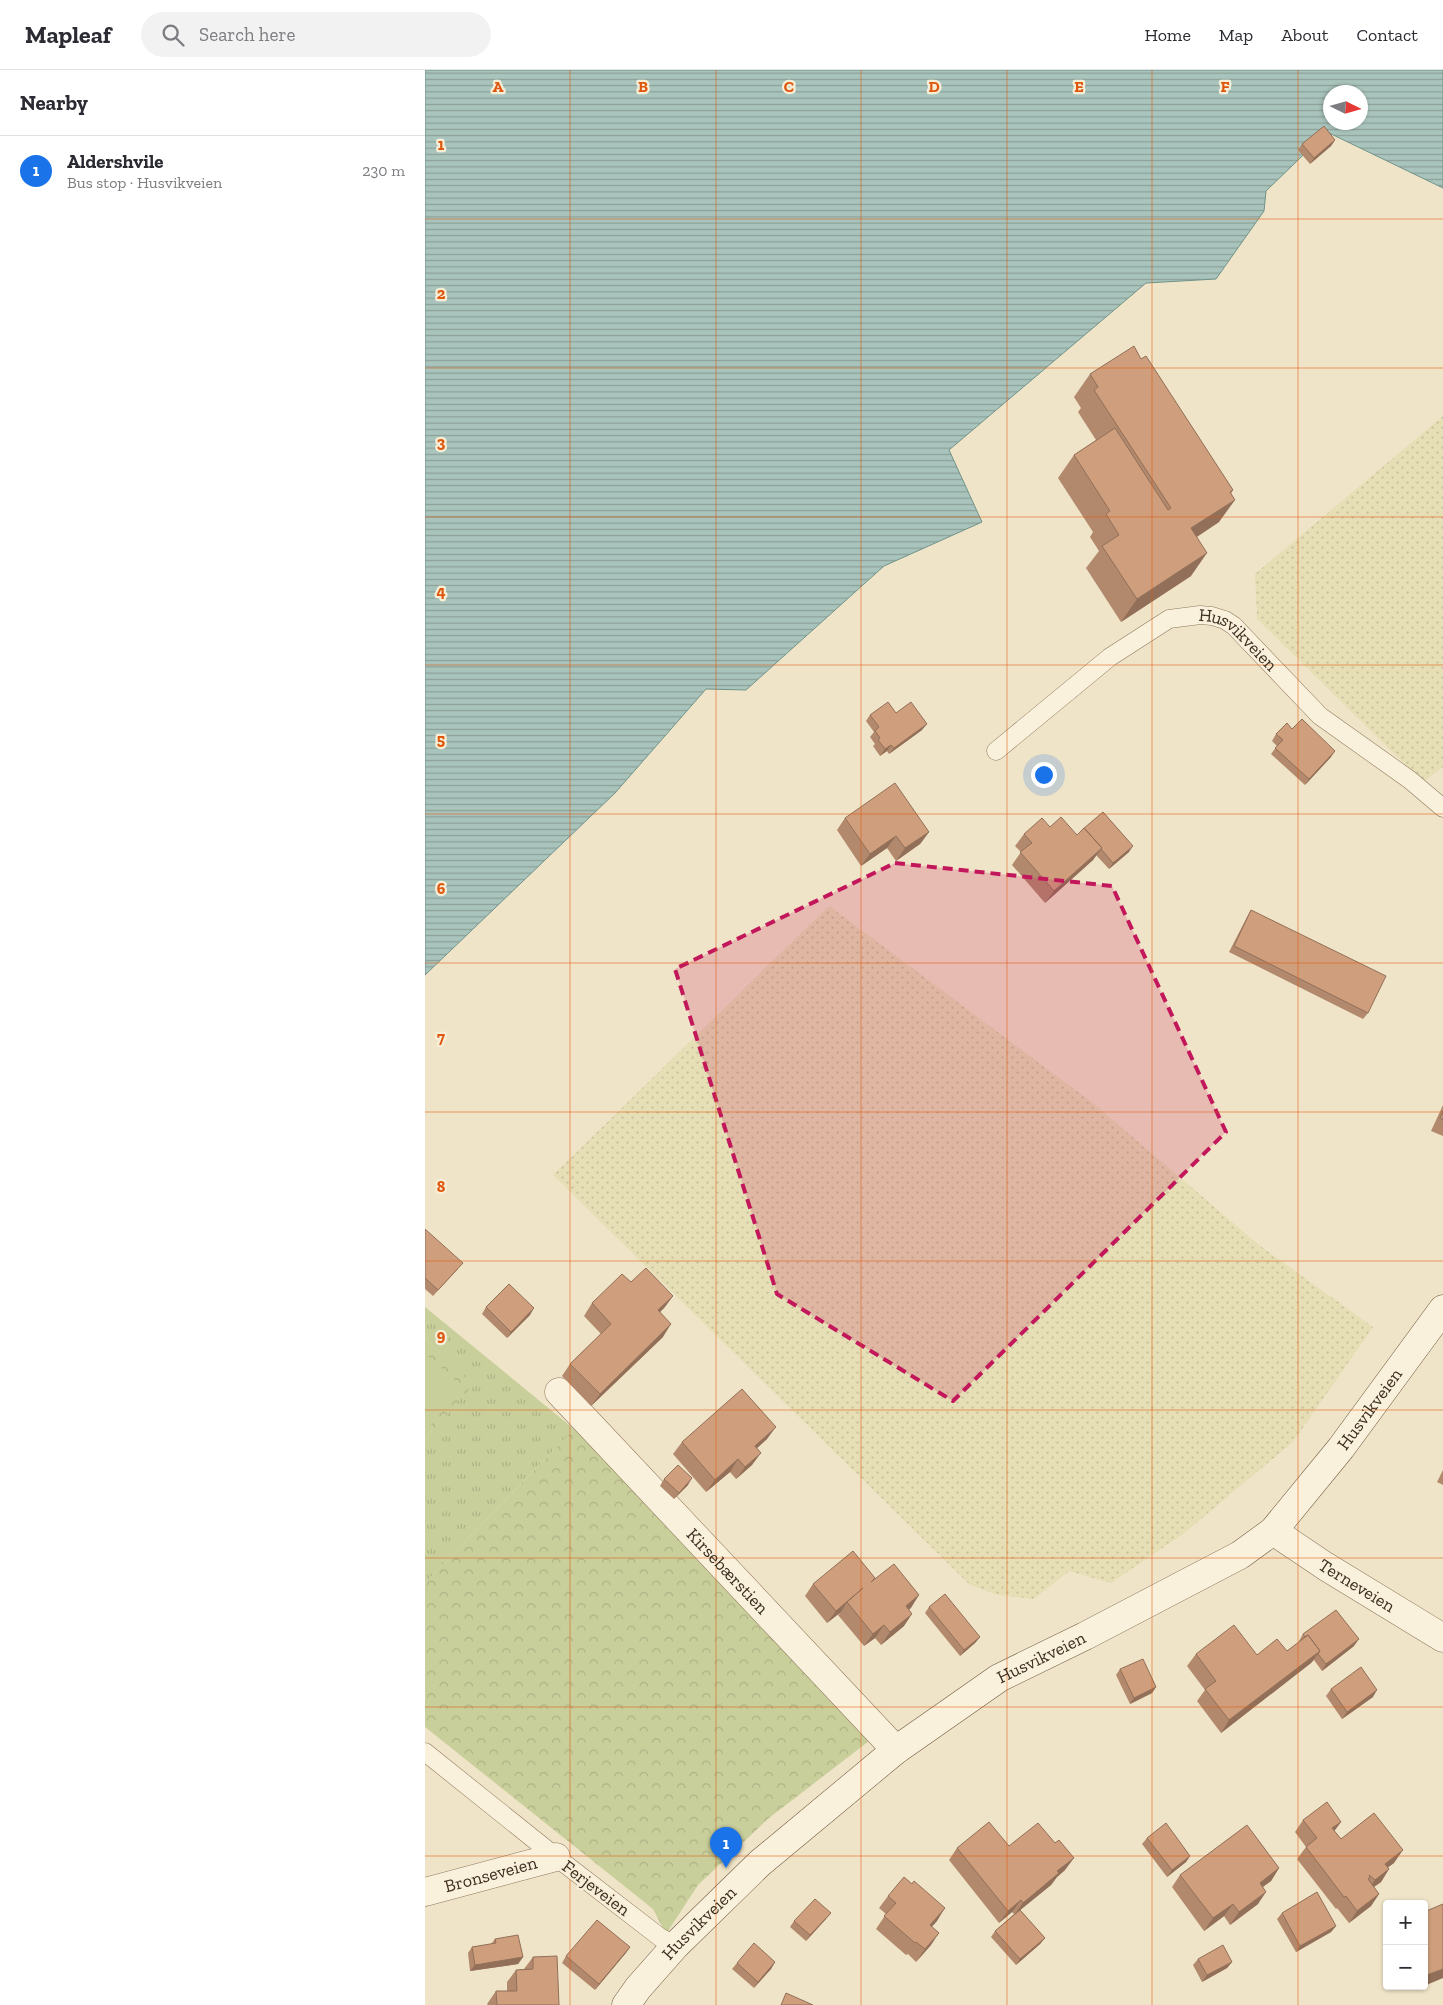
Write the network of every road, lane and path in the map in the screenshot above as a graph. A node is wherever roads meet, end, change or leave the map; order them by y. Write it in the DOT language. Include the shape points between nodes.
graph roads {
  1 [pos="996,751"];
  2 [pos="1443,808"];
  3 [pos="1443,1309"];
  4 [pos="559,1392"];
  5 [pos="1273,1531"];
  6 [pos="1443,1638"];
  7 [pos="896,1750"];
  8 [pos="425,1752"];
  9 [pos="556,1858"];
  10 [pos="425,1892"];
  11 [pos="676,1945"];
  12 [pos="626,2005"];
  1 -- 2 [label="lane, Husvikveien" via="1110,656 1169,619 1200,614 1225,620 1234,626 1319,716 1410,780"];
  3 -- 5 [label="main road, Husvikveien" via="1341,1448"];
  4 -- 7 [label="main road, Kirsebærstien"];
  5 -- 6 [label="main road, Terneveien"];
  5 -- 7 [label="main road, Husvikveien" via="1239,1555 999,1678"];
  7 -- 11 [label="main road, Husvikveien" via="760,1863"];
  8 -- 9 [label="lane, Ferjeveien"];
  9 -- 10 [label="main road, Bronseveien"];
  9 -- 11 [label="lane, Ferjeveien" via="661,1938"];
  11 -- 12 [label="main road, Husvikveien"];
}
